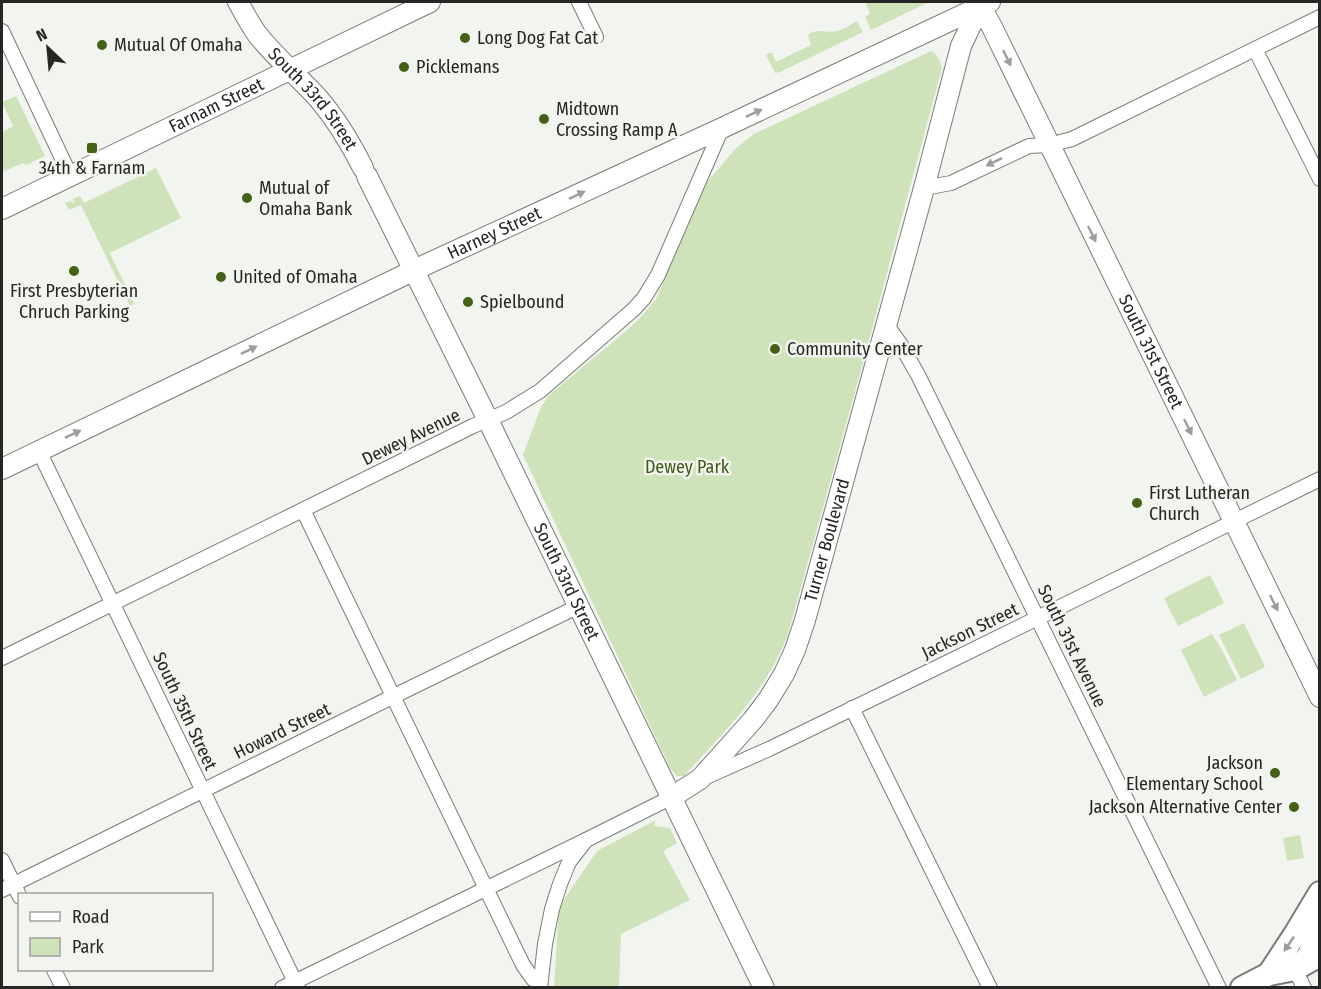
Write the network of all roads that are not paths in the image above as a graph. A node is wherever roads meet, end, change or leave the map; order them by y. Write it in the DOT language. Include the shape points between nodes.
graph roads {
  1 [pos="238,2"];
  2 [pos="430,2"];
  3 [pos="579,2"];
  4 [pos="983,3"];
  5 [pos="1320,17"];
  6 [pos="2,31"];
  7 [pos="594,33"];
  8 [pos="1255,49"];
  9 [pos="289,70"];
  10 [pos="722,128"];
  11 [pos="1049,145"];
  12 [pos="70,175"];
  13 [pos="1320,179"];
  14 [pos="924,188"];
  15 [pos="2,209"];
  16 [pos="413,270"];
  17 [pos="886,324"];
  18 [pos="488,420"];
  19 [pos="39,451"];
  20 [pos="2,469"];
  21 [pos="1320,479"];
  22 [pos="303,510"];
  23 [pos="1234,521"];
  24 [pos="113,603"];
  25 [pos="579,606"];
  26 [pos="1038,617"];
  27 [pos="2,658"];
  28 [pos="394,696"];
  29 [pos="1320,697"];
  30 [pos="852,708"];
  31 [pos="700,779"];
  32 [pos="202,790"];
  33 [pos="672,797"];
  34 [pos="586,840"];
  35 [pos="2,860"];
  36 [pos="7,887"];
  37 [pos="486,888"];
  38 [pos="1320,893"];
  39 [pos="1320,923"];
  40 [pos="1320,955"];
  41 [pos="55,971"];
  42 [pos="1269,974"];
  43 [pos="1299,978"];
  44 [pos="292,985"];
  45 [pos="540,985"];
  46 [pos="63,987"];
  47 [pos="764,987"];
  48 [pos="990,987"];
  49 [pos="1219,987"];
  50 [pos="1242,987"];
  1 -- 9 [label="street, South 33rd Street" via="256,33"];
  2 -- 9 [label="street, Farnam Street"];
  3 -- 7 [label="street"];
  10 -- 4 [label="street, Harney Street, one-way"];
  4 -- 11 [label="street, South 31st Street, one-way"];
  4 -- 14 [label="street, Turner Boulevard" via="961,46"];
  5 -- 8 [label="street"];
  6 -- 12 [label="street"];
  8 -- 11 [label="street" via="1072,139"];
  8 -- 13 [label="street"];
  9 -- 12 [label="street, Farnam Street"];
  9 -- 16 [label="street, South 33rd Street" via="326,108 344,135"];
  16 -- 10 [label="street, Harney Street, one-way"];
  10 -- 18 [label="street, Dewey Avenue" via="658,275 644,298 540,391"];
  11 -- 14 [label="street, one-way" via="1024,148 951,183"];
  11 -- 23 [label="street, South 31st Street, one-way"];
  12 -- 15 [label="street, Farnam Street"];
  14 -- 17 [label="street, Turner Boulevard"];
  16 -- 18 [label="street, South 33rd Street"];
  19 -- 16 [label="street, Harney Street, one-way"];
  17 -- 26 [label="street, South 31st Avenue" via="913,365"];
  17 -- 31 [label="street, Turner Boulevard" via="795,650 768,700"];
  18 -- 22 [label="street, Dewey Avenue"];
  18 -- 25 [label="street, South 33rd Street"];
  19 -- 20 [label="street, Harney Street"];
  19 -- 24 [label="street, South 35th Street"];
  21 -- 23 [label="street, Jackson Street"];
  22 -- 24 [label="street, Dewey Avenue"];
  22 -- 28 [label="street"];
  23 -- 26 [label="street, Jackson Street"];
  23 -- 29 [label="street, South 31st Street, one-way"];
  24 -- 27 [label="street, Dewey Avenue"];
  24 -- 32 [label="street, South 35th Street"];
  25 -- 28 [label="street, Howard Street"];
  25 -- 33 [label="street, South 33rd Street"];
  26 -- 30 [label="street, Jackson Street"];
  26 -- 49 [label="street, South 31st Avenue"];
  28 -- 32 [label="street, Howard Street"];
  28 -- 37 [label="street"];
  30 -- 31 [label="street, Jackson Street"];
  30 -- 48 [label="street"];
  31 -- 33 [label="street, Turner Boulevard"];
  32 -- 36 [label="street, Howard Street"];
  32 -- 44 [label="street, South 35th Street"];
  33 -- 34 [label="street, Turner Boulevard"];
  33 -- 47 [label="street, South 33rd Street"];
  34 -- 37 [label="street"];
  34 -- 45 [label="street, Turner Boulevard" via="569,862 555,901"];
  35 -- 36 [label="street"];
  37 -- 44 [label="street"];
  37 -- 45 [label="street" via="523,965"];
  38 -- 42 [label="main road, one-way"];
  39 -- 43 [label="main road"];
  40 -- 43 [label="main road"];
  41 -- 46 [label="street"];
  42 -- 43 [label="main road"];
  42 -- 50 [label="main road"];
}
